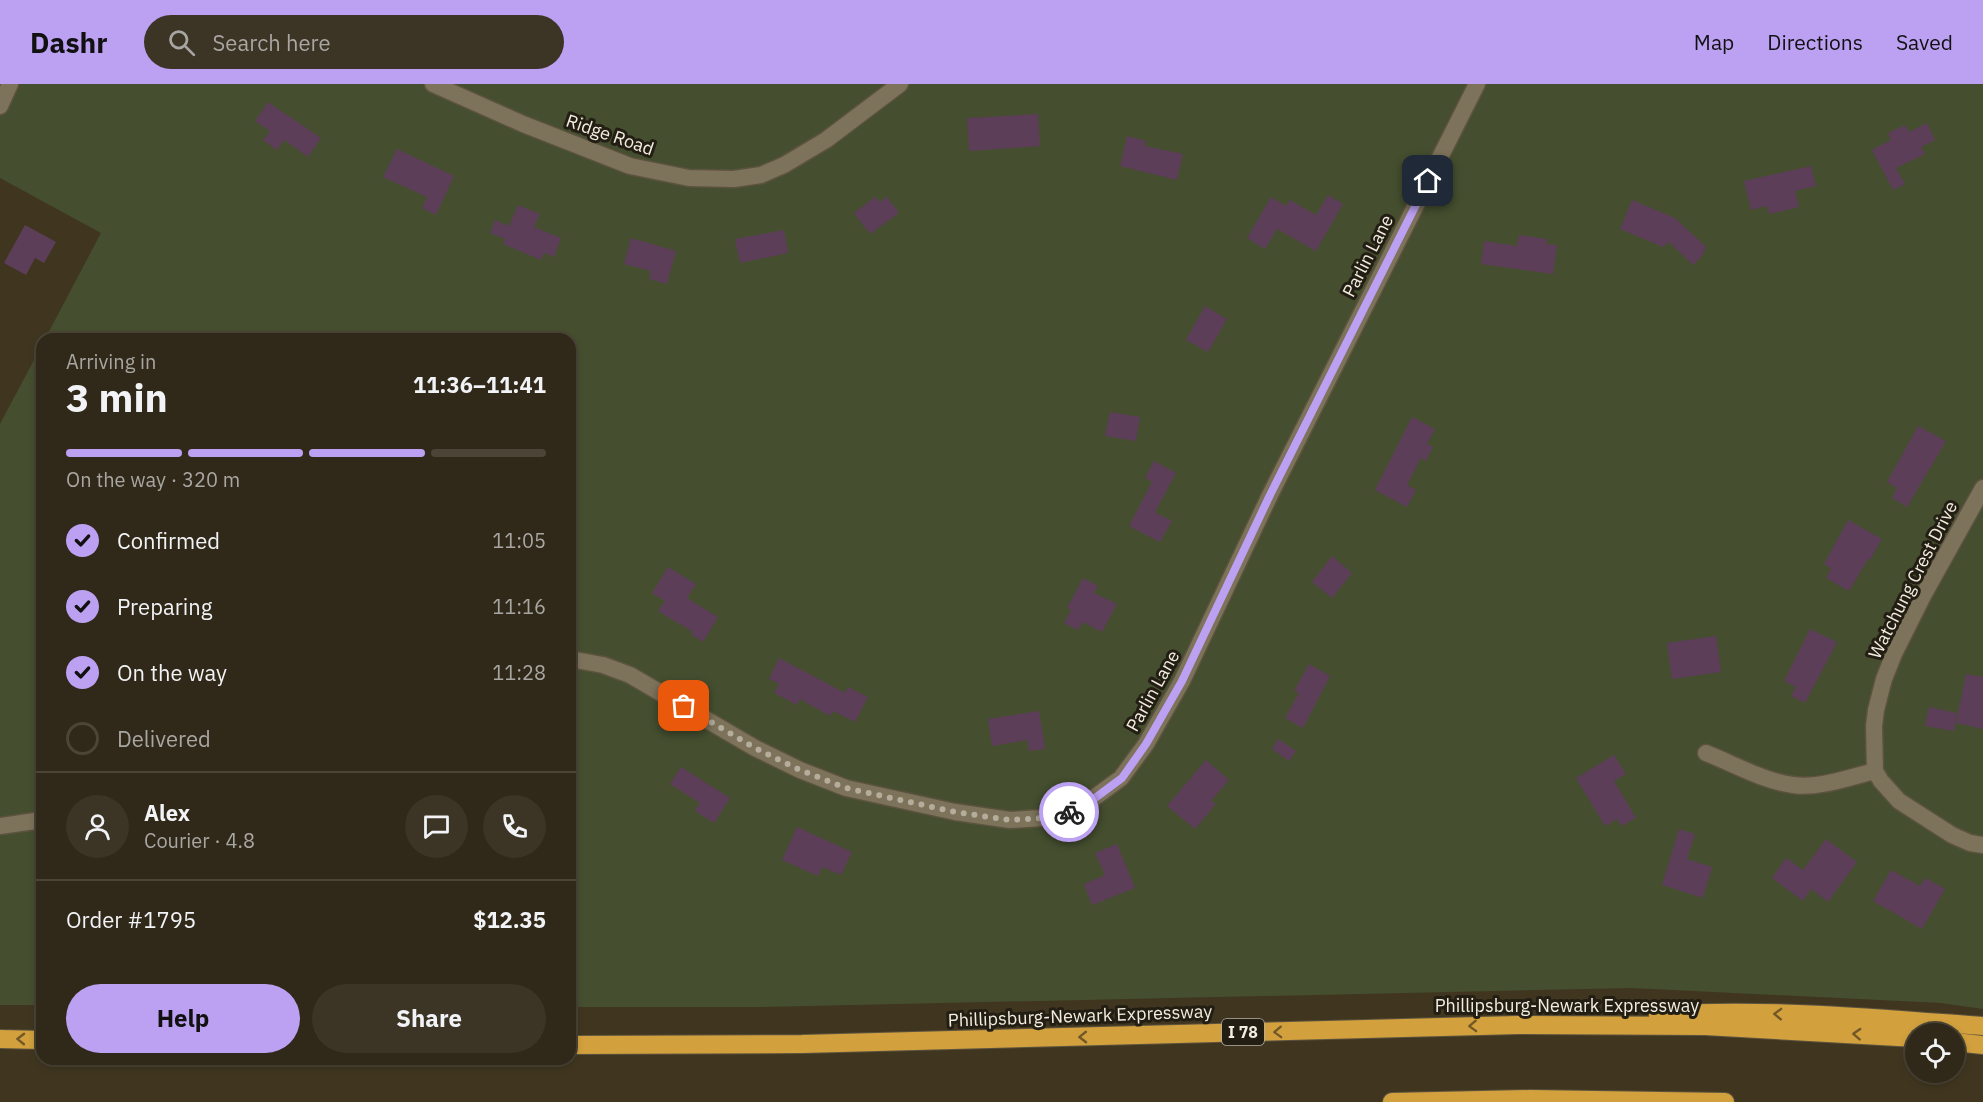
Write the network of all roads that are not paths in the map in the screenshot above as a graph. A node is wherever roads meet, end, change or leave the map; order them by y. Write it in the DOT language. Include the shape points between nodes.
graph roads {
  1 [pos="10,84"];
  2 [pos="433,84"];
  3 [pos="900,84"];
  4 [pos="1477,84"];
  5 [pos="0,106"];
  6 [pos="1983,488"];
  7 [pos="576,660"];
  8 [pos="1706,753"];
  9 [pos="1875,771"];
  10 [pos="36,821"];
  11 [pos="0,826"];
  12 [pos="1983,845"];
  13 [pos="1518,1025"];
  14 [pos="1983,1026"];
  15 [pos="1905,1037"];
  16 [pos="0,1039"];
  17 [pos="36,1040"];
  18 [pos="1965,1043"];
  19 [pos="576,1045"];
  20 [pos="1983,1045"];
  21 [pos="1392,1102"];
  22 [pos="1725,1102"];
  1 -- 5 [label="street"];
  2 -- 3 [label="street, Ridge Road" via="630,166 689,178 734,179 761,175 784,165 826,140"];
  4 -- 7 [label="street, Parlin Lane" via="1270,495 1182,681 1122,778 1087,804 1042,818 1010,820 846,788 755,748 630,675"];
  6 -- 9 [label="street, Watchung Crest Drive" via="1924,594 1884,679 1875,718"];
  8 -- 9 [label="street" via="1794,786"];
  9 -- 12 [label="street" via="1899,801 1952,835"];
  10 -- 11 [label="street"];
  14 -- 13 [label="highway, one-way" via="1707,1012"];
  15 -- 13 [label="highway, Phillipsburg-Newark Expressway / I 78, one-way" via="1705,1026"];
  13 -- 19 [label="highway, Phillipsburg-Newark Expressway / I 78, one-way" via="801,1044"];
  17 -- 16 [label="highway, one-way"];
  18 -- 20 [label="highway"];
  21 -- 22 [label="highway"];
}
